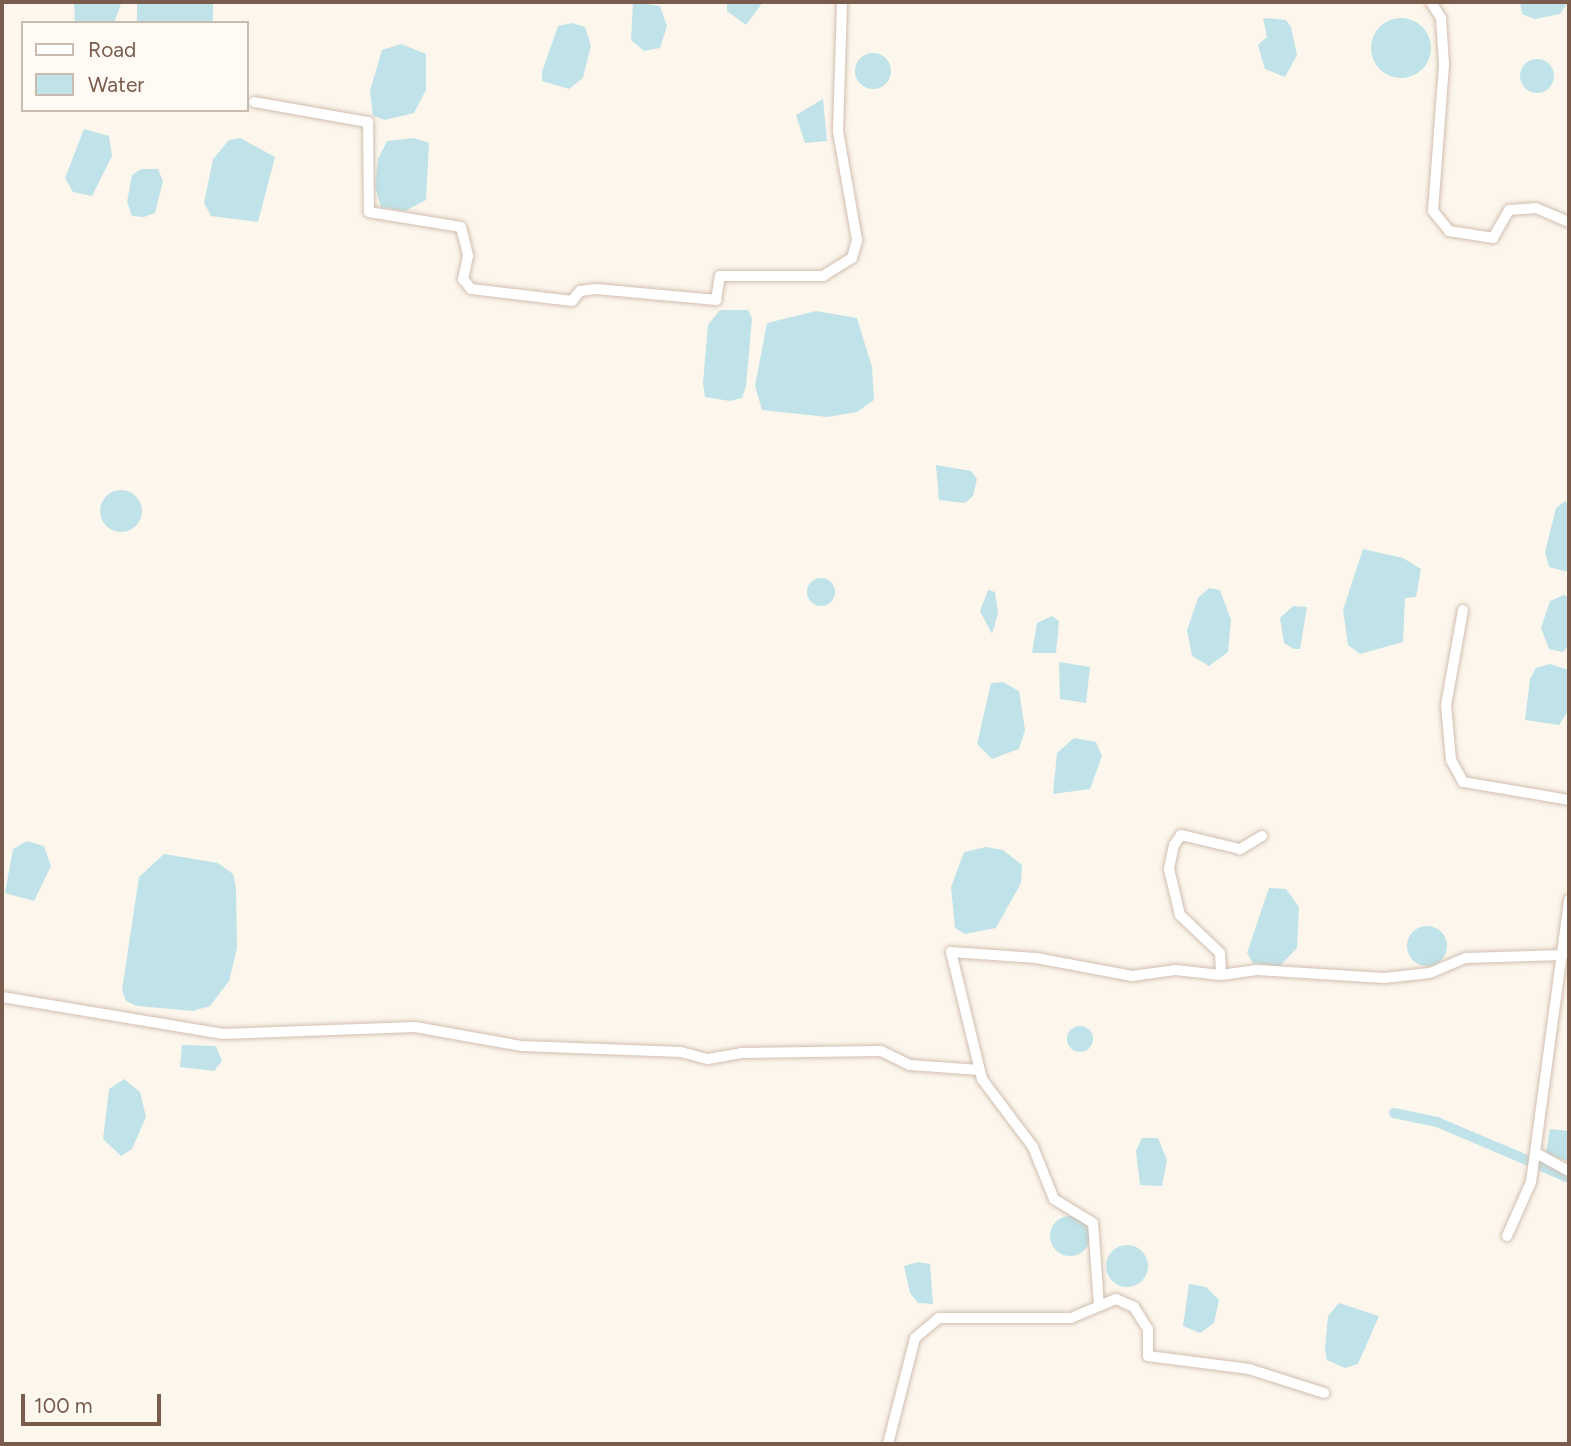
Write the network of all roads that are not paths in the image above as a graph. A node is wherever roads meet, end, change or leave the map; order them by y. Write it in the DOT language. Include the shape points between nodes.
graph roads {
  1 [pos="842,2"];
  2 [pos="1431,2"];
  3 [pos="254,102"];
  4 [pos="1569,222"];
  5 [pos="1463,610"];
  6 [pos="1569,800"];
  7 [pos="1262,836"];
  8 [pos="1569,900"];
  9 [pos="1563,955"];
  10 [pos="1222,975"];
  11 [pos="2,997"];
  12 [pos="979,1070"];
  13 [pos="1536,1153"];
  14 [pos="1569,1171"];
  15 [pos="1507,1236"];
  16 [pos="1099,1306"];
  17 [pos="1324,1393"];
  18 [pos="888,1444"];
  1 -- 3 [label="street" via="838,131 857,240 852,257 823,276 720,276 716,300 596,289 580,291 572,301 471,289 463,279 468,256 461,227 369,212 368,122"];
  2 -- 4 [label="street" via="1441,18 1444,65 1433,211 1449,231 1493,238 1509,211 1536,208"];
  5 -- 6 [label="street" via="1446,705 1451,760 1463,782"];
  7 -- 10 [label="street" via="1240,849 1181,835 1174,845 1170,869 1180,915 1220,953"];
  8 -- 9 [label="street"];
  9 -- 10 [label="street" via="1466,958 1430,973 1384,978 1257,970"];
  9 -- 13 [label="street"];
  10 -- 12 [label="street" via="1175,970 1132,976 1036,958 951,951"];
  11 -- 12 [label="street" via="222,1034 415,1027 522,1046 681,1052 708,1059 741,1053 881,1051 909,1065"];
  12 -- 16 [label="street" via="998,1107 1033,1147 1054,1199 1093,1223"];
  13 -- 14 [label="street"];
  13 -- 15 [label="street" via="1531,1182"];
  16 -- 17 [label="street" via="1116,1299 1134,1307 1148,1329 1148,1356 1249,1369"];
  16 -- 18 [label="street" via="1071,1318 939,1318 926,1325 915,1338"];
}
